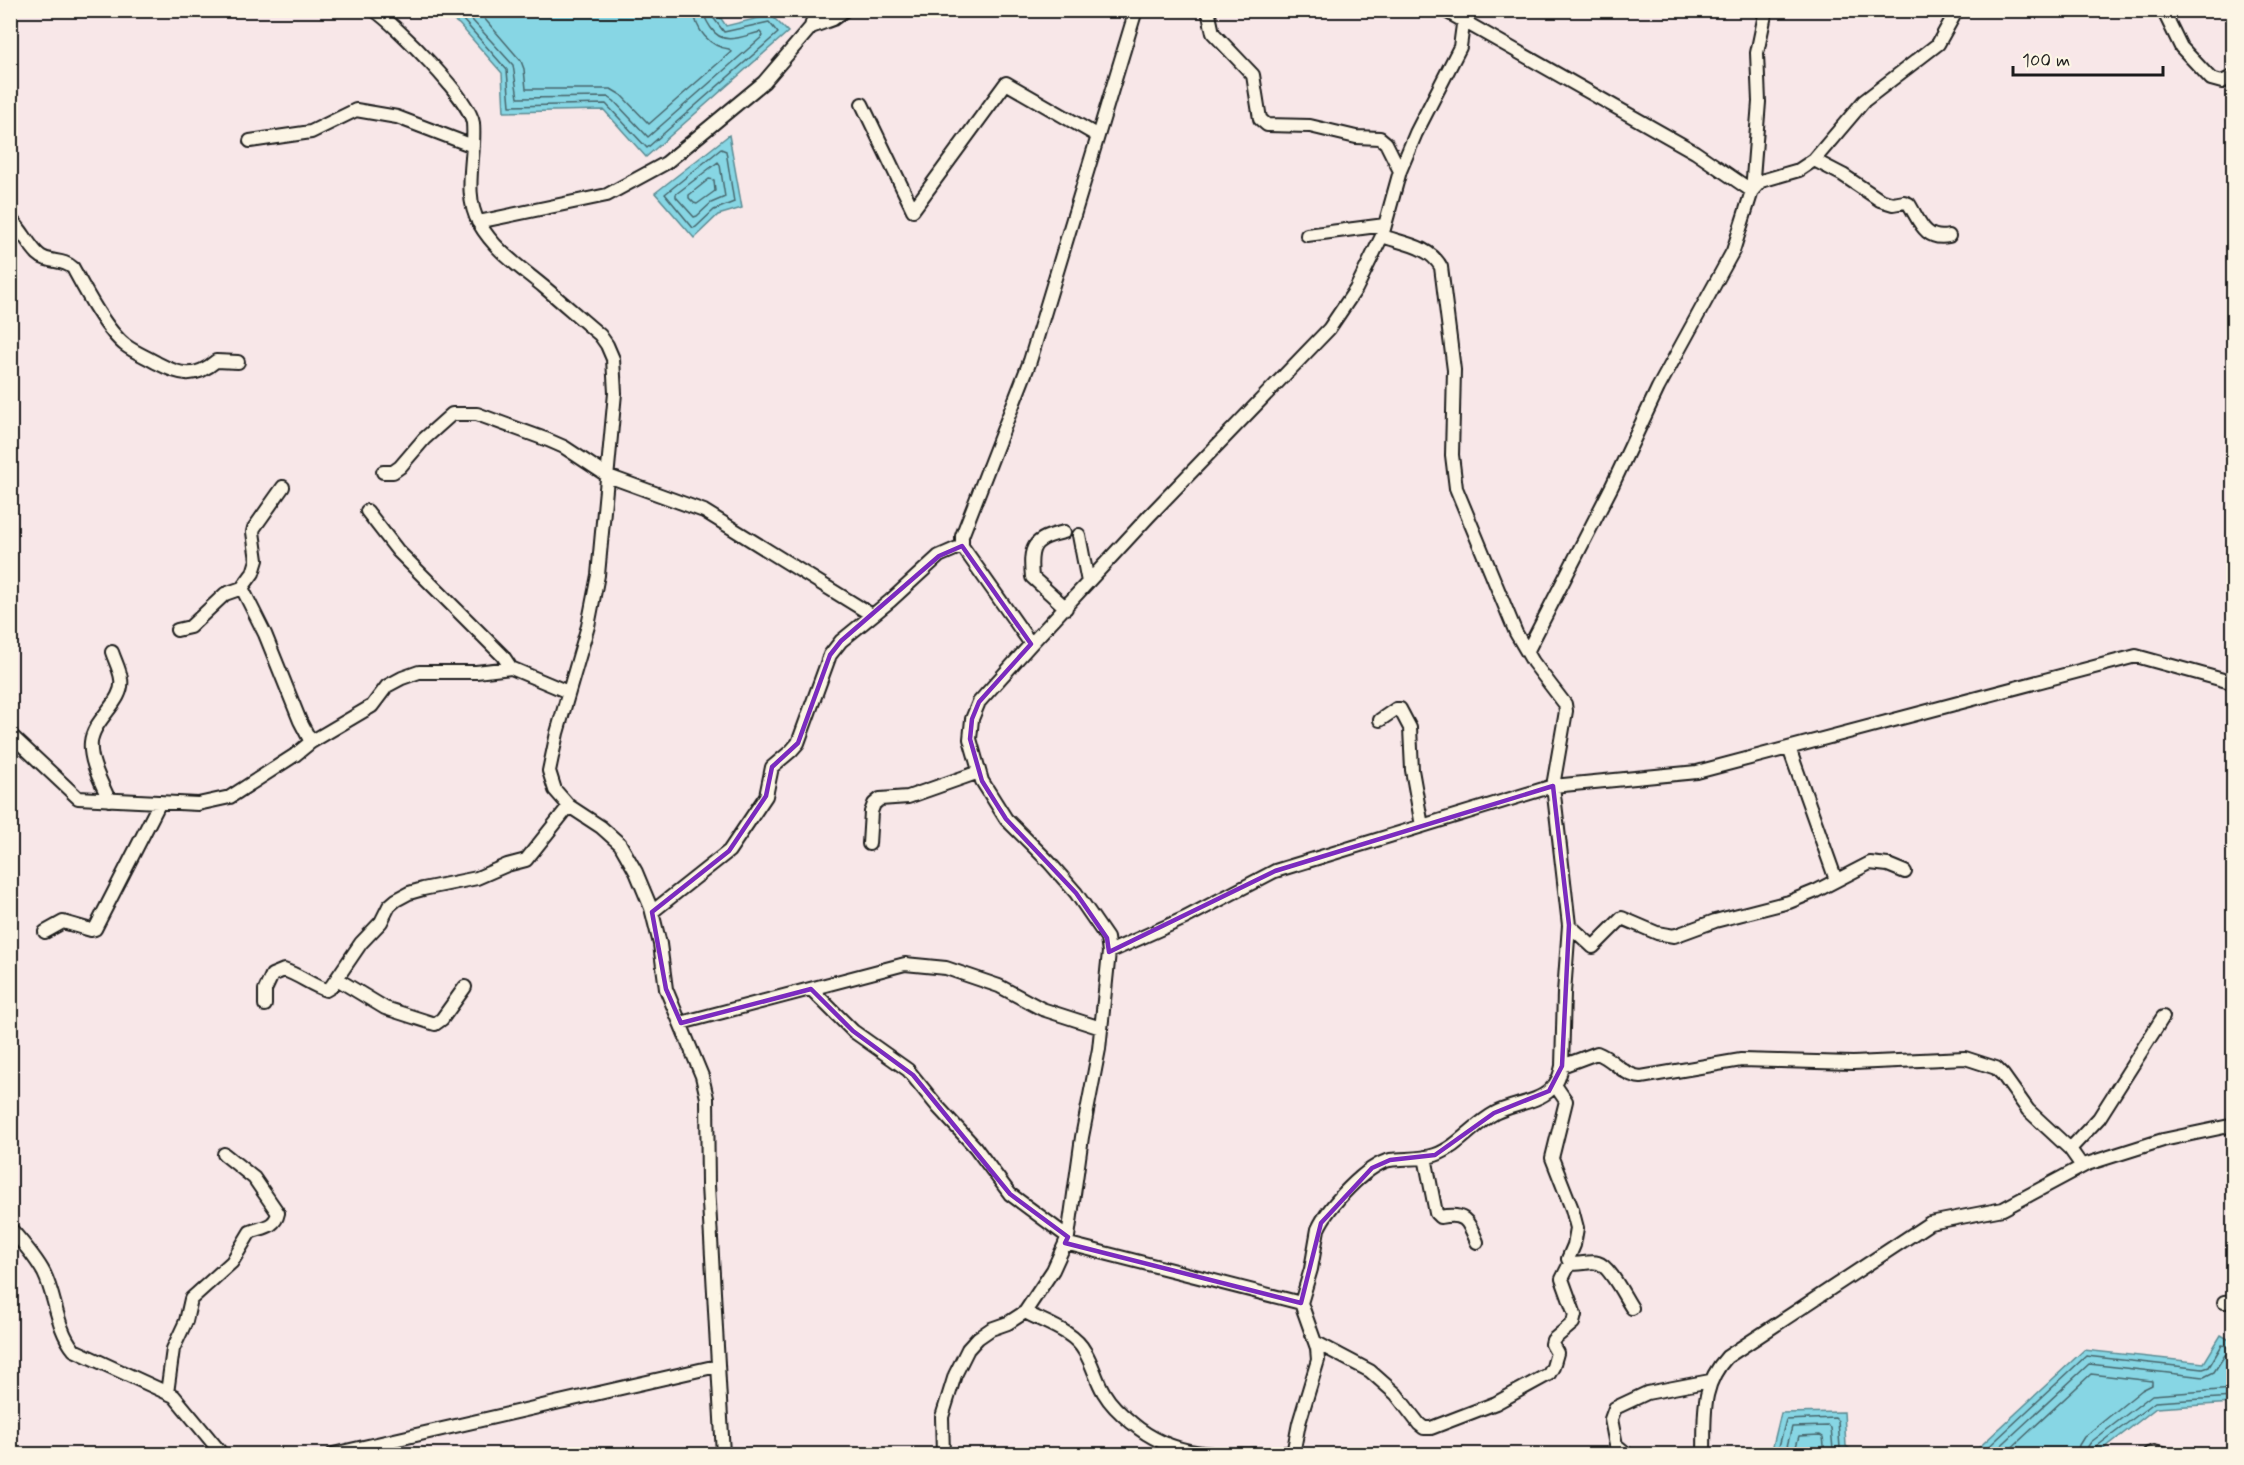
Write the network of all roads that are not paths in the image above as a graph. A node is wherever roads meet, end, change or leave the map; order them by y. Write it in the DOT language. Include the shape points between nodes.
graph roads {
  1 [pos="374,10"];
  2 [pos="815,10"];
  3 [pos="845,10"];
  4 [pos="1136,10"];
  5 [pos="1208,10"];
  6 [pos="1444,10"];
  7 [pos="1766,10"];
  8 [pos="1957,10"];
  9 [pos="2163,10"];
  10 [pos="1464,16"];
  11 [pos="811,27"];
  12 [pos="2234,76"];
  13 [pos="862,104"];
  14 [pos="1098,136"];
  15 [pos="250,141"];
  16 [pos="473,146"];
  17 [pos="1814,160"];
  18 [pos="1400,171"];
  19 [pos="1752,191"];
  20 [pos="10,219"];
  21 [pos="478,222"];
  22 [pos="1384,230"];
  23 [pos="1307,235"];
  24 [pos="1949,236"];
  25 [pos="238,362"];
  26 [pos="383,472"];
  27 [pos="608,476"];
  28 [pos="283,488"];
  29 [pos="368,511"];
  30 [pos="1064,532"];
  31 [pos="1079,535"];
  32 [pos="962,546"];
  33 [pos="1088,582"];
  34 [pos="242,588"];
  35 [pos="1066,608"];
  36 [pos="872,615"];
  37 [pos="177,630"];
  38 [pos="1031,644"];
  39 [pos="112,652"];
  40 [pos="1527,652"];
  41 [pos="511,668"];
  42 [pos="2234,683"];
  43 [pos="568,692"];
  44 [pos="1380,720"];
  45 [pos="10,734"];
  46 [pos="311,742"];
  47 [pos="1789,748"];
  48 [pos="979,772"];
  49 [pos="1553,786"];
  50 [pos="109,800"];
  51 [pos="160,802"];
  52 [pos="569,806"];
  53 [pos="1422,826"];
  54 [pos="869,844"];
  55 [pos="1905,872"];
  56 [pos="1836,880"];
  57 [pos="652,912"];
  58 [pos="1569,925"];
  59 [pos="45,932"];
  60 [pos="1109,952"];
  61 [pos="337,979"];
  62 [pos="465,987"];
  63 [pos="811,989"];
  64 [pos="265,1005"];
  65 [pos="2163,1017"];
  66 [pos="681,1023"];
  67 [pos="1101,1028"];
  68 [pos="1562,1066"];
  69 [pos="1556,1085"];
  70 [pos="2234,1125"];
  71 [pos="2070,1149"];
  72 [pos="224,1154"];
  73 [pos="1425,1157"];
  74 [pos="2082,1166"];
  75 [pos="10,1228"];
  76 [pos="1067,1240"];
  77 [pos="1477,1242"];
  78 [pos="1570,1263"];
  79 [pos="1301,1303"];
  80 [pos="1632,1308"];
  81 [pos="1025,1312"];
  82 [pos="1315,1342"];
  83 [pos="717,1366"];
  84 [pos="1710,1381"];
  85 [pos="167,1393"];
  86 [pos="1293,1454"];
  87 [pos="222,1455"];
  88 [pos="333,1455"];
  89 [pos="723,1455"];
  90 [pos="942,1455"];
  91 [pos="1627,1455"];
  92 [pos="1704,1455"];
  93 [pos="2149,1455"];
  94 [pos="2163,1455"];
  1 -- 16 [label="street" via="412,42 466,107 472,120"];
  2 -- 11 [label="street"];
  3 -- 11 [label="street"];
  4 -- 14 [label="street"];
  5 -- 18 [label="street" via="1213,33 1253,75 1260,119 1267,125 1310,126 1380,138"];
  6 -- 10 [label="street"];
  7 -- 19 [label="street" via="1757,53 1759,102"];
  8 -- 17 [label="street" via="1938,44 1864,101"];
  9 -- 12 [label="street" via="2181,47 2211,79 2222,82"];
  10 -- 18 [label="street" via="1461,47 1423,117"];
  10 -- 19 [label="street" via="1695,152"];
  11 -- 21 [label="street" via="764,82 666,163 643,177 607,195"];
  13 -- 14 [label="street" via="913,210 1006,83"];
  14 -- 32 [label="street" via="1030,361 962,536"];
  15 -- 16 [label="street" via="311,132 356,110 397,117"];
  16 -- 21 [label="street" via="470,188"];
  17 -- 19 [label="street" via="1798,170 1761,181"];
  17 -- 24 [label="street" via="1880,200 1909,204 1933,237"];
  18 -- 22 [label="street"];
  19 -- 40 [label="street" via="1733,251 1658,388"];
  20 -- 25 [label="street" via="46,260 68,262 98,312 124,344 176,373 199,372 216,361"];
  21 -- 27 [label="street" via="497,249 600,334 607,345 613,359 615,393"];
  22 -- 23 [label="street"];
  22 -- 33 [label="street" via="1356,290 1329,329"];
  22 -- 40 [label="street" via="1422,249 1441,267 1454,370 1452,455 1456,488"];
  26 -- 27 [label="street" via="400,467 452,414 464,412 564,447"];
  27 -- 36 [label="street" via="704,511"];
  27 -- 43 [label="street" via="598,575"];
  28 -- 34 [label="street" via="254,528 257,560"];
  29 -- 41 [label="street" via="398,551"];
  30 -- 35 [label="street" via="1044,537 1035,545 1030,560 1032,577"];
  31 -- 33 [label="street"];
  32 -- 36 [label="street" via="939,556"];
  32 -- 38 [label="street"];
  33 -- 35 [label="street"];
  34 -- 37 [label="street" via="225,594 190,627"];
  34 -- 46 [label="street"];
  35 -- 38 [label="street"];
  36 -- 57 [label="street" via="830,655 798,743 772,767 766,796 729,851"];
  38 -- 48 [label="street" via="979,702 972,719 970,739"];
  39 -- 50 [label="street" via="122,680 121,690 94,730 91,742 95,768"];
  40 -- 49 [label="street" via="1565,704"];
  41 -- 43 [label="street"];
  41 -- 46 [label="street" via="419,672 402,678 387,686 372,705"];
  42 -- 47 [label="street" via="2136,656"];
  43 -- 52 [label="street" via="549,771 555,790"];
  44 -- 53 [label="street" via="1400,709 1410,728 1412,770"];
  45 -- 50 [label="street" via="78,798"];
  46 -- 51 [label="street" via="230,797 198,804"];
  47 -- 49 [label="street" via="1697,772"];
  47 -- 56 [label="street"];
  48 -- 54 [label="street" via="908,797 880,800 871,812"];
  48 -- 60 [label="street" via="1006,819 1058,872 1098,923 1107,938"];
  49 -- 53 [label="street"];
  49 -- 58 [label="street"];
  50 -- 51 [label="street"];
  51 -- 59 [label="street" via="95,929 63,922"];
  52 -- 57 [label="street" via="620,844"];
  52 -- 61 [label="street" via="531,855 520,863 396,900 360,943"];
  53 -- 60 [label="street" via="1275,871"];
  55 -- 56 [label="street" via="1870,863"];
  56 -- 58 [label="street" via="1789,902 1674,936 1622,918 1593,947"];
  57 -- 66 [label="street" via="666,989"];
  58 -- 68 [label="street"];
  60 -- 67 [label="street"];
  61 -- 62 [label="street" via="385,1008 435,1024"];
  61 -- 64 [label="street" via="326,990 298,974 278,971 265,990"];
  63 -- 66 [label="street"];
  63 -- 67 [label="street" via="905,964 946,968 999,986 1042,1009"];
  63 -- 76 [label="street" via="853,1031 908,1070 1011,1194"];
  65 -- 71 [label="street" via="2099,1118"];
  66 -- 83 [label="street" via="707,1098"];
  67 -- 76 [label="street"];
  68 -- 69 [label="street"];
  68 -- 71 [label="street" via="1598,1053 1632,1077 1641,1077 1752,1059 1853,1063 1965,1058 1996,1068 2028,1110"];
  69 -- 73 [label="street" via="1539,1097 1494,1113 1446,1150"];
  69 -- 78 [label="street" via="1566,1101 1552,1158 1577,1228"];
  70 -- 74 [label="street" via="2163,1140"];
  71 -- 74 [label="street"];
  72 -- 85 [label="street" via="254,1178 278,1213 270,1226 250,1232 232,1262 191,1299 186,1322 173,1349"];
  73 -- 77 [label="street" via="1436,1213 1468,1221"];
  73 -- 79 [label="street" via="1380,1163 1336,1203 1318,1228"];
  74 -- 84 [label="street" via="2003,1209 1930,1222 1727,1357"];
  75 -- 85 [label="street" via="44,1273 62,1328 74,1350"];
  76 -- 79 [label="street"];
  76 -- 81 [label="street" via="1053,1270"];
  78 -- 80 [label="street" via="1596,1262 1605,1266"];
  78 -- 82 [label="street" via="1562,1279 1575,1315 1552,1344 1557,1353 1549,1374 1496,1403 1431,1428 1419,1424 1396,1394 1370,1371"];
  79 -- 82 [label="street"];
  81 -- 86 [label="street" via="1076,1340 1104,1394 1138,1428 1158,1441 1182,1451 1204,1454"];
  81 -- 90 [label="street" via="978,1338 968,1349 942,1417"];
  82 -- 86 [label="street" via="1318,1360"];
  83 -- 88 [label="street"];
  83 -- 89 [label="street"];
  84 -- 91 [label="street" via="1647,1393 1615,1408 1611,1419 1616,1446"];
  84 -- 92 [label="street"];
  85 -- 87 [label="street" via="180,1402"];
  93 -- 94 [label="street"];
}
